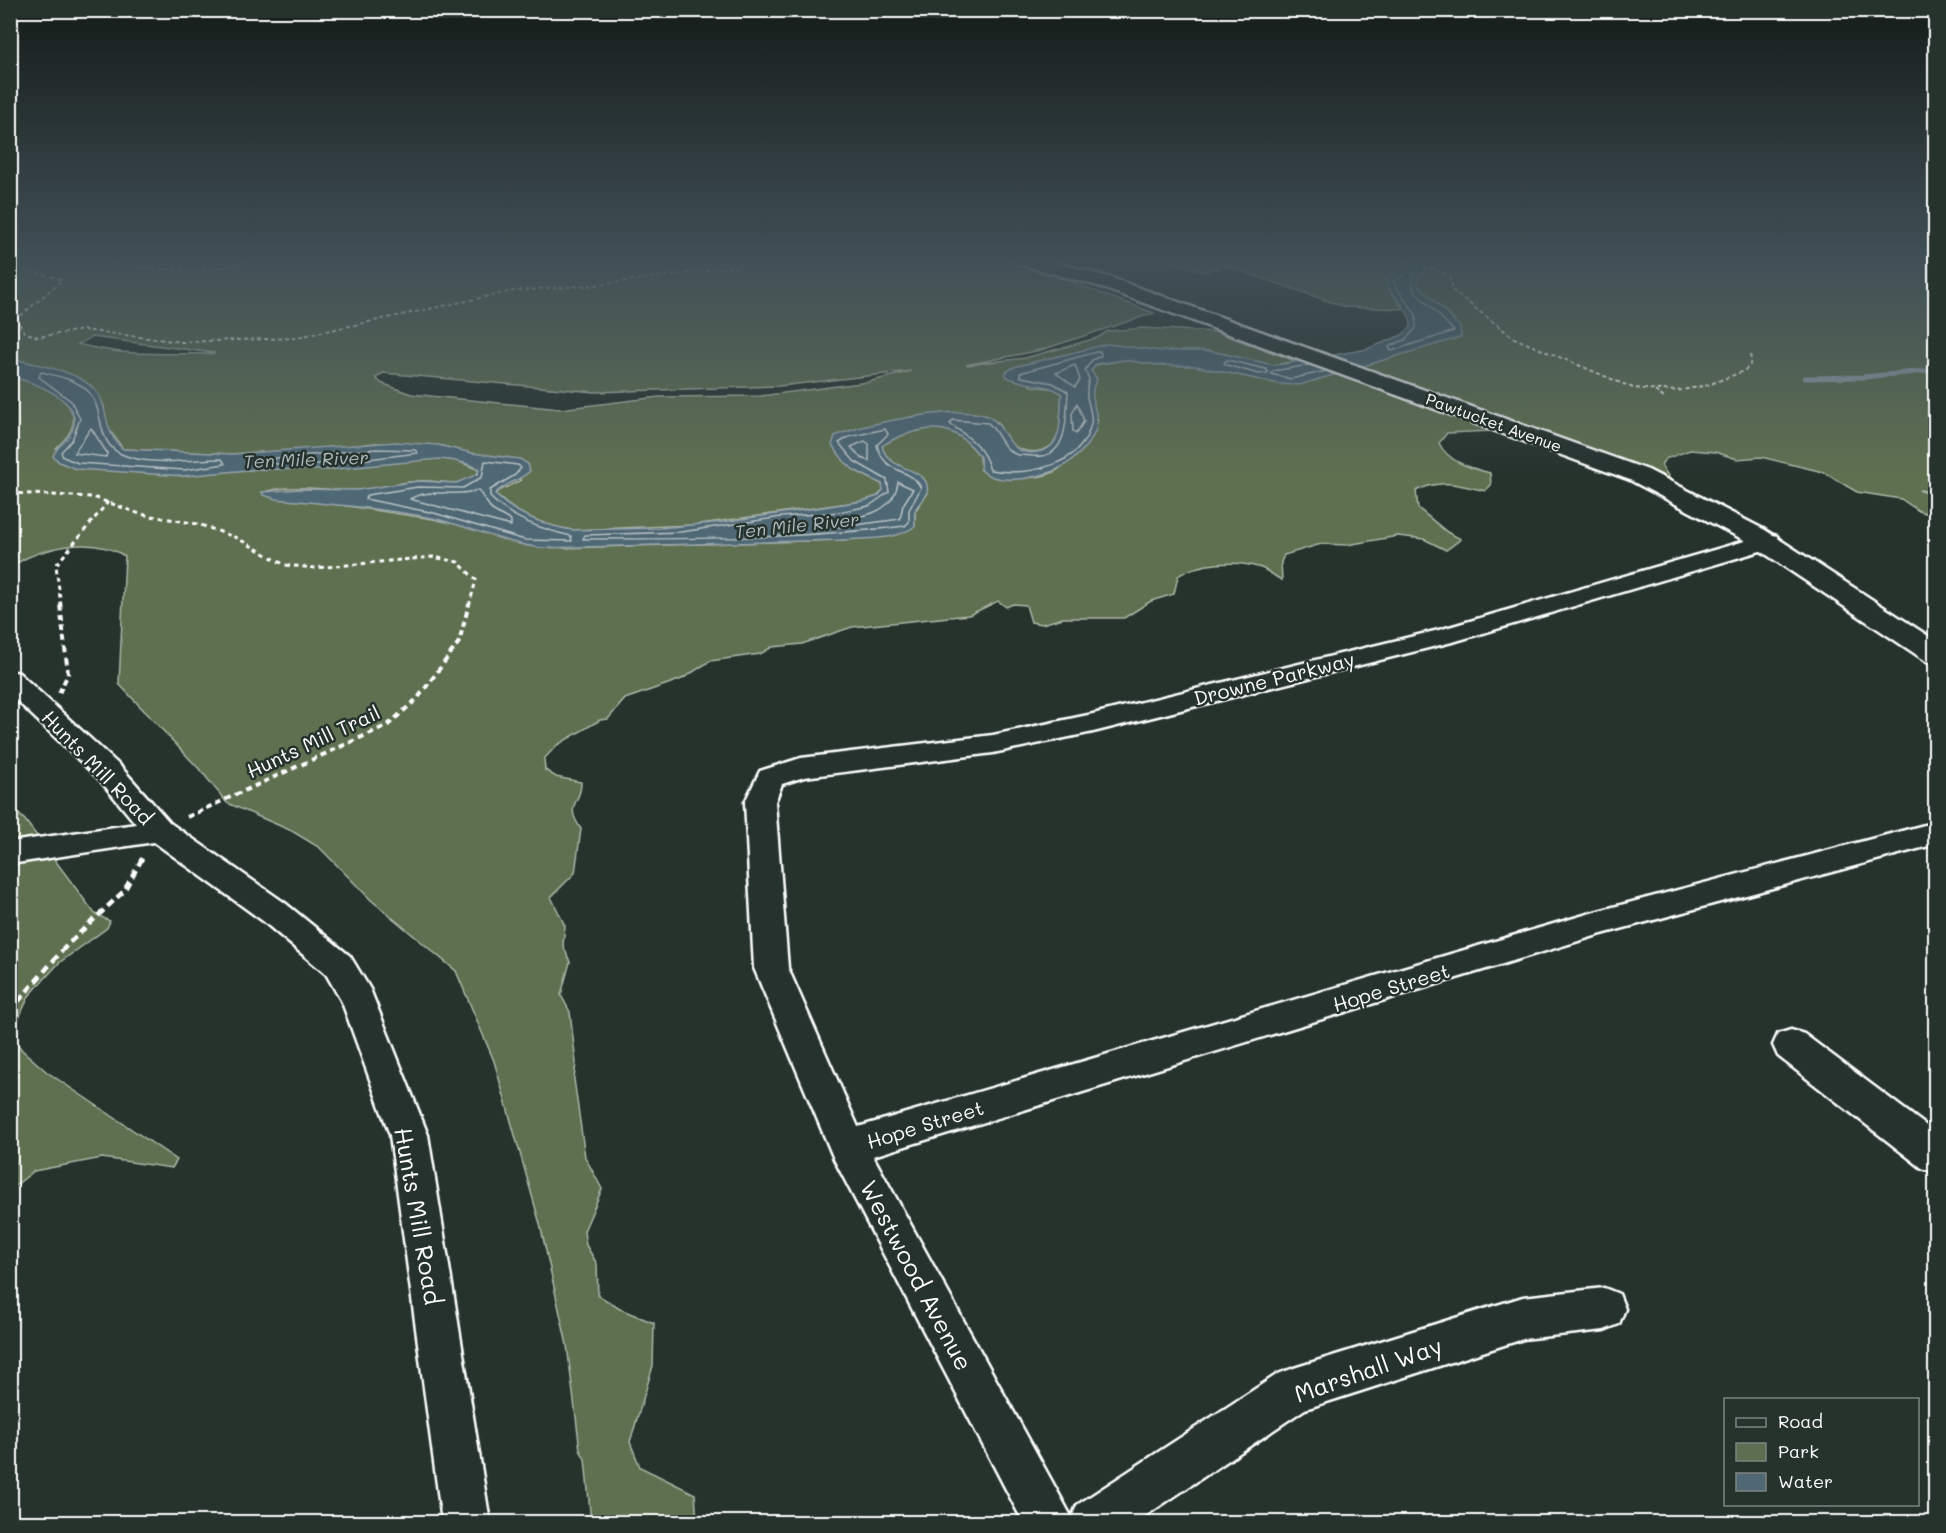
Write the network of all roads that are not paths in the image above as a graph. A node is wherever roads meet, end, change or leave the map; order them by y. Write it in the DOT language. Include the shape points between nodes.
graph roads {
  1 [pos="1239,331"];
  2 [pos="1769,541"];
  3 [pos="1935,655"];
  4 [pos="10,679"];
  5 [pos="770,778"];
  6 [pos="159,831"];
  7 [pos="1935,833"];
  8 [pos="10,853"];
  9 [pos="1791,1045"];
  10 [pos="848,1147"];
  11 [pos="1935,1156"];
  12 [pos="1604,1309"];
  13 [pos="466,1522"];
  14 [pos="1049,1522"];
  15 [pos="1094,1522"];
  1 -- 2 [label="main road, Pawtucket Avenue" via="1639,475"];
  2 -- 3 [label="main road, Pawtucket Avenue"];
  2 -- 5 [label="street, Drowne Parkway" via="1447,636 1093,723 993,744 801,768"];
  4 -- 6 [label="street, Hunts Mill Road" via="110,773"];
  5 -- 10 [label="street, Westwood Avenue" via="760,802 771,968"];
  6 -- 8 [label="street, Hunts Mill Road"];
  6 -- 13 [label="street, Hunts Mill Road" via="274,912 339,965 358,999 409,1135"];
  7 -- 10 [label="street, Hope Street" via="1598,923"];
  9 -- 11 [label="street"];
  10 -- 14 [label="street, Westwood Avenue"];
  12 -- 15 [label="street, Marshall Way" via="1523,1318 1294,1390"];
}
